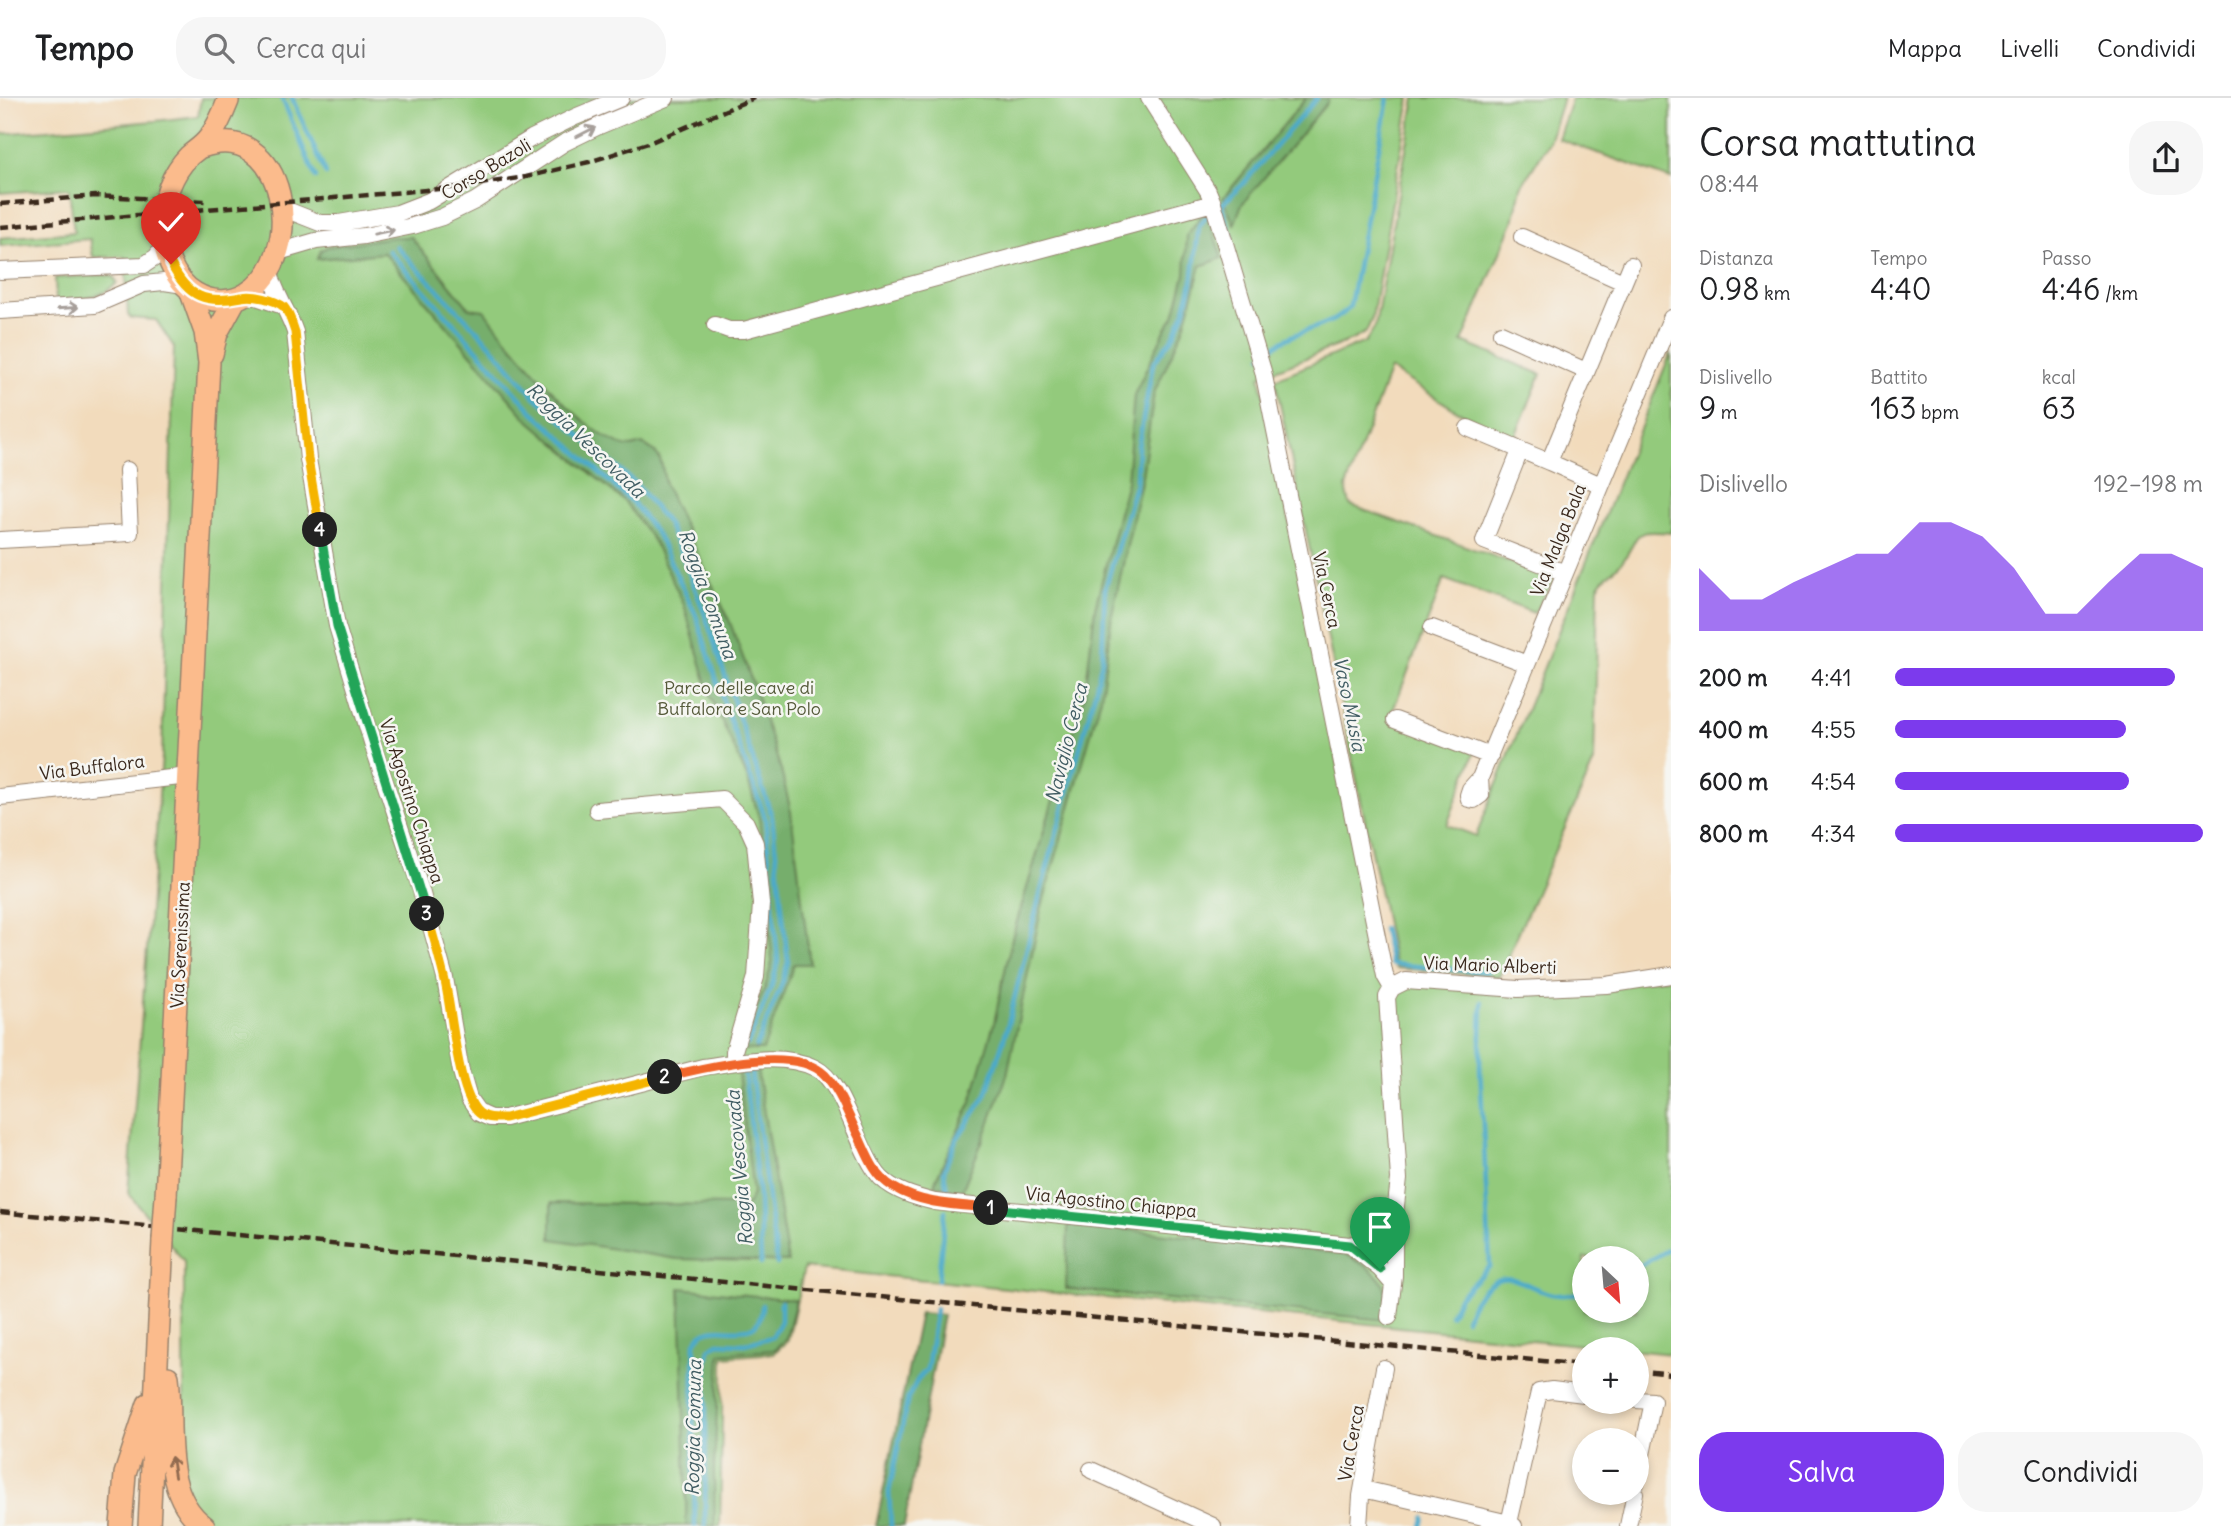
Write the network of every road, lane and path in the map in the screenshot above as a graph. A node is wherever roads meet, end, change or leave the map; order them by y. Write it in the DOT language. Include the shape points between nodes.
graph roads {
  1 [pos="621,98"];
  2 [pos="666,98"];
  3 [pos="1149,98"];
  4 [pos="228,99"];
  5 [pos="202,147"];
  6 [pos="247,148"];
  7 [pos="1213,203"];
  8 [pos="282,208"];
  9 [pos="1522,237"];
  10 [pos="164,246"];
  11 [pos="278,251"];
  12 [pos="1631,265"];
  13 [pos="0,271"];
  14 [pos="270,272"];
  15 [pos="1623,282"];
  16 [pos="187,287"];
  17 [pos="239,298"];
  18 [pos="283,306"];
  19 [pos="0,310"];
  20 [pos="1671,318"];
  21 [pos="715,325"];
  22 [pos="1501,333"];
  23 [pos="209,363"];
  24 [pos="1586,371"];
  25 [pos="1468,428"];
  26 [pos="1520,451"];
  27 [pos="1549,462"];
  28 [pos="127,470"];
  29 [pos="1601,485"];
  30 [pos="0,540"];
  31 [pos="1565,573"];
  32 [pos="1432,628"];
  33 [pos="1527,664"];
  34 [pos="1395,720"];
  35 [pos="1490,756"];
  36 [pos="189,776"];
  37 [pos="1480,778"];
  38 [pos="0,797"];
  39 [pos="597,810"];
  40 [pos="1671,975"];
  41 [pos="1392,988"];
  42 [pos="734,1062"];
  43 [pos="1394,1223"];
  44 [pos="1350,1245"];
  45 [pos="1393,1284"];
  46 [pos="1389,1317"];
  47 [pos="159,1325"];
  48 [pos="1384,1368"];
  49 [pos="156,1382"];
  50 [pos="1572,1392"];
  51 [pos="1649,1401"];
  52 [pos="1648,1428"];
  53 [pos="1091,1470"];
  54 [pos="1363,1489"];
  55 [pos="1632,1505"];
  56 [pos="1204,1524"];
  57 [pos="1512,1524"];
  58 [pos="121,1526"];
  59 [pos="149,1526"];
  60 [pos="204,1526"];
  61 [pos="1359,1526"];
  62 [pos="1628,1526"];
  1 -- 8 [label="street, Corso Bazoli" via="532,138 429,201 398,213 339,223 320,222"];
  11 -- 2 [label="street, Corso Bazoli, one-way" via="442,217 564,143"];
  3 -- 7 [label="street, Via Cerca"];
  4 -- 5 [label="main road, Via Serenissima"];
  4 -- 6 [label="main road, Via Serenissima"];
  5 -- 6 [label="main road" via="224,142"];
  5 -- 10 [label="main road, Via Serenissima" via="180,166 168,191 162,218"];
  6 -- 8 [label="main road, Via Serenissima" via="273,178"];
  7 -- 21 [label="street" via="744,330"];
  7 -- 41 [label="street, Via Cerca" via="1263,371 1385,976"];
  8 -- 11 [label="main road, Via Serenissima"];
  9 -- 15 [label="street"];
  10 -- 13 [label="street" via="144,264"];
  10 -- 16 [label="main road, Via Serenissima"];
  11 -- 14 [label="main road, Via Serenissima"];
  12 -- 15 [label="street"];
  14 -- 17 [label="main road, Via Serenissima"];
  14 -- 18 [label="street, Via Agostino Chiappa"];
  15 -- 24 [label="street"];
  16 -- 17 [label="main road" via="212,300"];
  19 -- 16 [label="street, one-way" via="94,305 144,284"];
  16 -- 23 [label="main road, Via Serenissima" via="203,325"];
  17 -- 18 [label="street"];
  17 -- 23 [label="main road, Via Serenissima" via="217,333"];
  18 -- 42 [label="street, Via Agostino Chiappa" via="295,332 308,459 337,626 421,890 445,978 469,1099 479,1113 505,1118"];
  20 -- 29 [label="street, Via Malga Bala"];
  22 -- 24 [label="street"];
  23 -- 36 [label="main road, Via Serenissima"];
  24 -- 27 [label="street"];
  25 -- 26 [label="street"];
  26 -- 27 [label="street"];
  26 -- 31 [label="street" via="1484,541"];
  27 -- 29 [label="street"];
  28 -- 30 [label="street" via="130,533"];
  29 -- 31 [label="street, Via Malga Bala"];
  31 -- 33 [label="street, Via Malga Bala"];
  32 -- 33 [label="street"];
  33 -- 35 [label="street, Via Malga Bala"];
  34 -- 35 [label="street"];
  35 -- 37 [label="street, Via Malga Bala"];
  36 -- 38 [label="street, Via Buffalora"];
  36 -- 47 [label="main road, Via Serenissima, bridge"];
  39 -- 42 [label="street" via="722,799 746,822 755,844 761,904 756,977"];
  40 -- 41 [label="street, Via Mario Alberti" via="1607,985 1518,989 1406,981"];
  41 -- 43 [label="street, Via Cerca" via="1387,997 1399,1179"];
  42 -- 44 [label="street, Via Agostino Chiappa" via="789,1060 818,1069 833,1086 880,1177 892,1187 935,1202"];
  43 -- 44 [label="street, Via Agostino Chiappa" via="1378,1237"];
  43 -- 45 [label="street, Via Cerca"];
  44 -- 45 [label="street"];
  45 -- 46 [label="street, Via Cerca"];
  47 -- 49 [label="main road, Via Serenissima"];
  60 -- 47 [label="main road, one-way" via="178,1492 172,1468 168,1380"];
  48 -- 54 [label="street, Via Cerca"];
  49 -- 58 [label="main road" via="125,1474"];
  49 -- 59 [label="main road, Via Serenissima"];
  50 -- 57 [label="street" via="1539,1392"];
  51 -- 52 [label="street" via="1653,1401"];
  53 -- 56 [label="street"];
  54 -- 57 [label="street"];
  54 -- 61 [label="street, Via Cerca"];
  55 -- 62 [label="street"];
}
